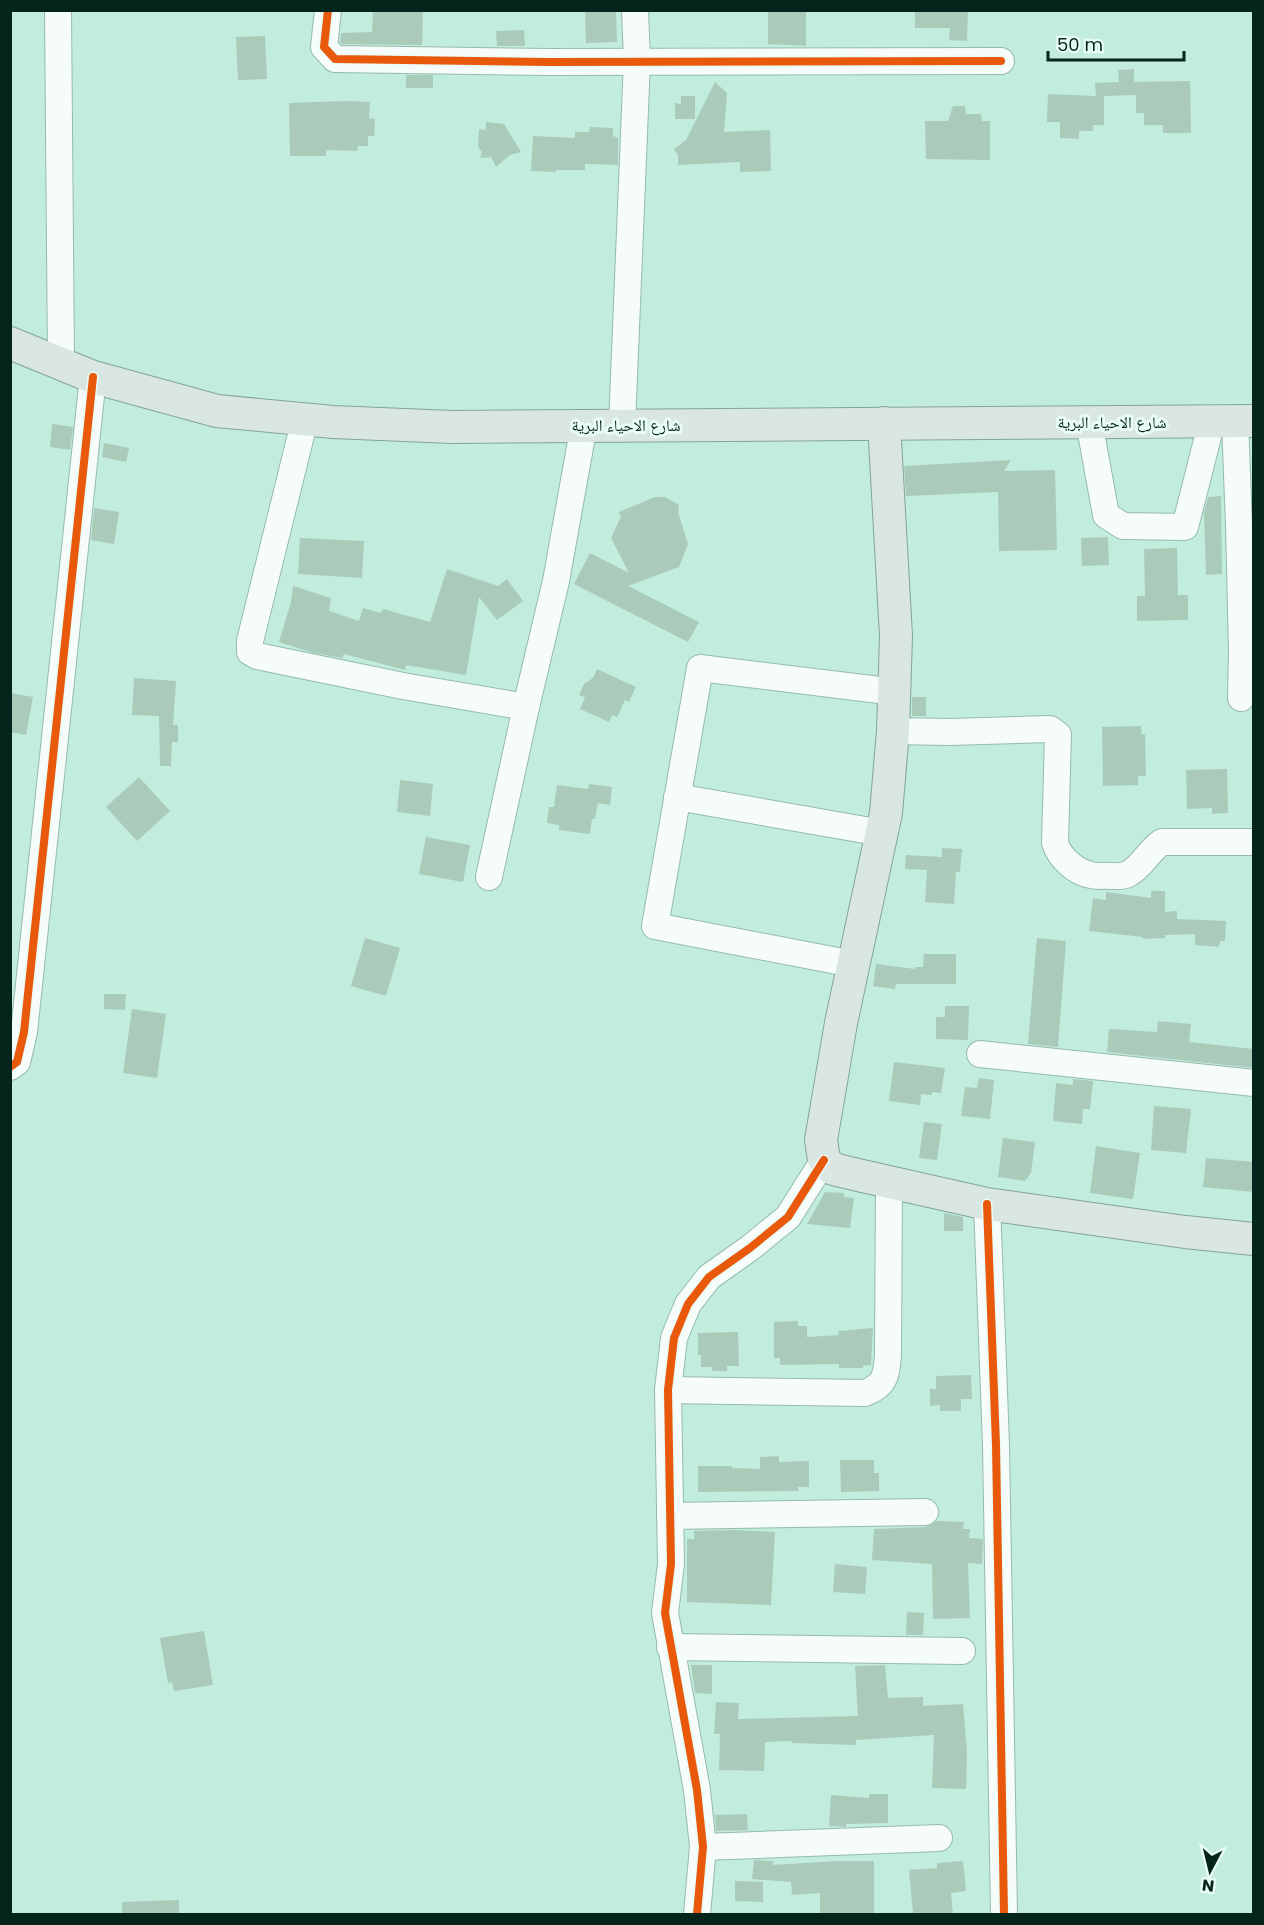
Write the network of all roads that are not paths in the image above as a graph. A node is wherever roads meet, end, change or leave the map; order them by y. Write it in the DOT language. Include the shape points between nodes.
graph roads {
  1 [pos="58,10"];
  2 [pos="328,10"];
  3 [pos="635,10"];
  4 [pos="636,61"];
  5 [pos="1001,61"];
  6 [pos="10,343"];
  7 [pos="61,363"];
  8 [pos="93,377"];
  9 [pos="305,419"];
  10 [pos="1233,421"];
  11 [pos="1089,422"];
  12 [pos="884,423"];
  13 [pos="584,425"];
  14 [pos="622,425"];
  15 [pos="1246,526"];
  16 [pos="1248,650"];
  17 [pos="896,692"];
  18 [pos="1241,698"];
  19 [pos="526,707"];
  20 [pos="893,731"];
  21 [pos="677,797"];
  22 [pos="882,833"];
  23 [pos="1254,842"];
  24 [pos="489,877"];
  25 [pos="854,964"];
  26 [pos="980,1054"];
  27 [pos="10,1067"];
  28 [pos="1254,1083"];
  29 [pos="824,1160"];
  30 [pos="889,1182"];
  31 [pos="987,1204"];
  32 [pos="1254,1239"];
  33 [pos="668,1390"];
  34 [pos="925,1512"];
  35 [pos="670,1516"];
  36 [pos="670,1647"];
  37 [pos="962,1651"];
  38 [pos="939,1838"];
  39 [pos="703,1847"];
  40 [pos="697,1914"];
  41 [pos="1004,1914"];
  1 -- 7 [label="street"];
  2 -- 4 [label="street" via="324,47 335,59"];
  3 -- 4 [label="street"];
  4 -- 5 [label="street"];
  4 -- 14 [label="street"];
  6 -- 7 [label="main road, شارع الاحياء البرية"];
  7 -- 8 [label="main road, شارع الاحياء البرية"];
  8 -- 9 [label="main road, شارع الاحياء البرية" via="217,411"];
  8 -- 27 [label="street" via="24,1032 17,1062"];
  9 -- 13 [label="main road, شارع الاحياء البرية" via="452,427"];
  9 -- 19 [label="street" via="250,652 392,684"];
  10 -- 11 [label="main road, شارع الاحياء البرية"];
  10 -- 11 [label="street" via="1185,527 1124,526 1106,515"];
  10 -- 15 [label="street"];
  11 -- 12 [label="main road, شارع الاحياء البرية"];
  12 -- 14 [label="main road, شارع الاحياء البرية"];
  12 -- 17 [label="main road"];
  13 -- 14 [label="main road, شارع الاحياء البرية"];
  13 -- 19 [label="street" via="556,581"];
  15 -- 16 [label="street"];
  16 -- 18 [label="street"];
  17 -- 20 [label="main road"];
  17 -- 21 [label="street" via="700,668"];
  19 -- 24 [label="street"];
  20 -- 22 [label="main road"];
  20 -- 23 [label="street" via="1056,732 1055,843 1064,859 1092,875 1129,874 1162,842"];
  21 -- 22 [label="street"];
  21 -- 25 [label="street" via="654,926"];
  22 -- 25 [label="main road"];
  25 -- 29 [label="main road" via="821,1140"];
  26 -- 28 [label="street"];
  29 -- 30 [label="main road" via="833,1169"];
  29 -- 33 [label="street" via="788,1217 709,1277 688,1304 674,1338"];
  30 -- 31 [label="main road"];
  30 -- 33 [label="street" via="888,1356 886,1376 877,1388 865,1393"];
  31 -- 32 [label="main road"];
  31 -- 41 [label="street"];
  33 -- 35 [label="street"];
  34 -- 35 [label="street"];
  35 -- 36 [label="street" via="671,1564 665,1613"];
  36 -- 37 [label="street"];
  36 -- 39 [label="street" via="697,1790"];
  38 -- 39 [label="street"];
  39 -- 40 [label="street"];
}
